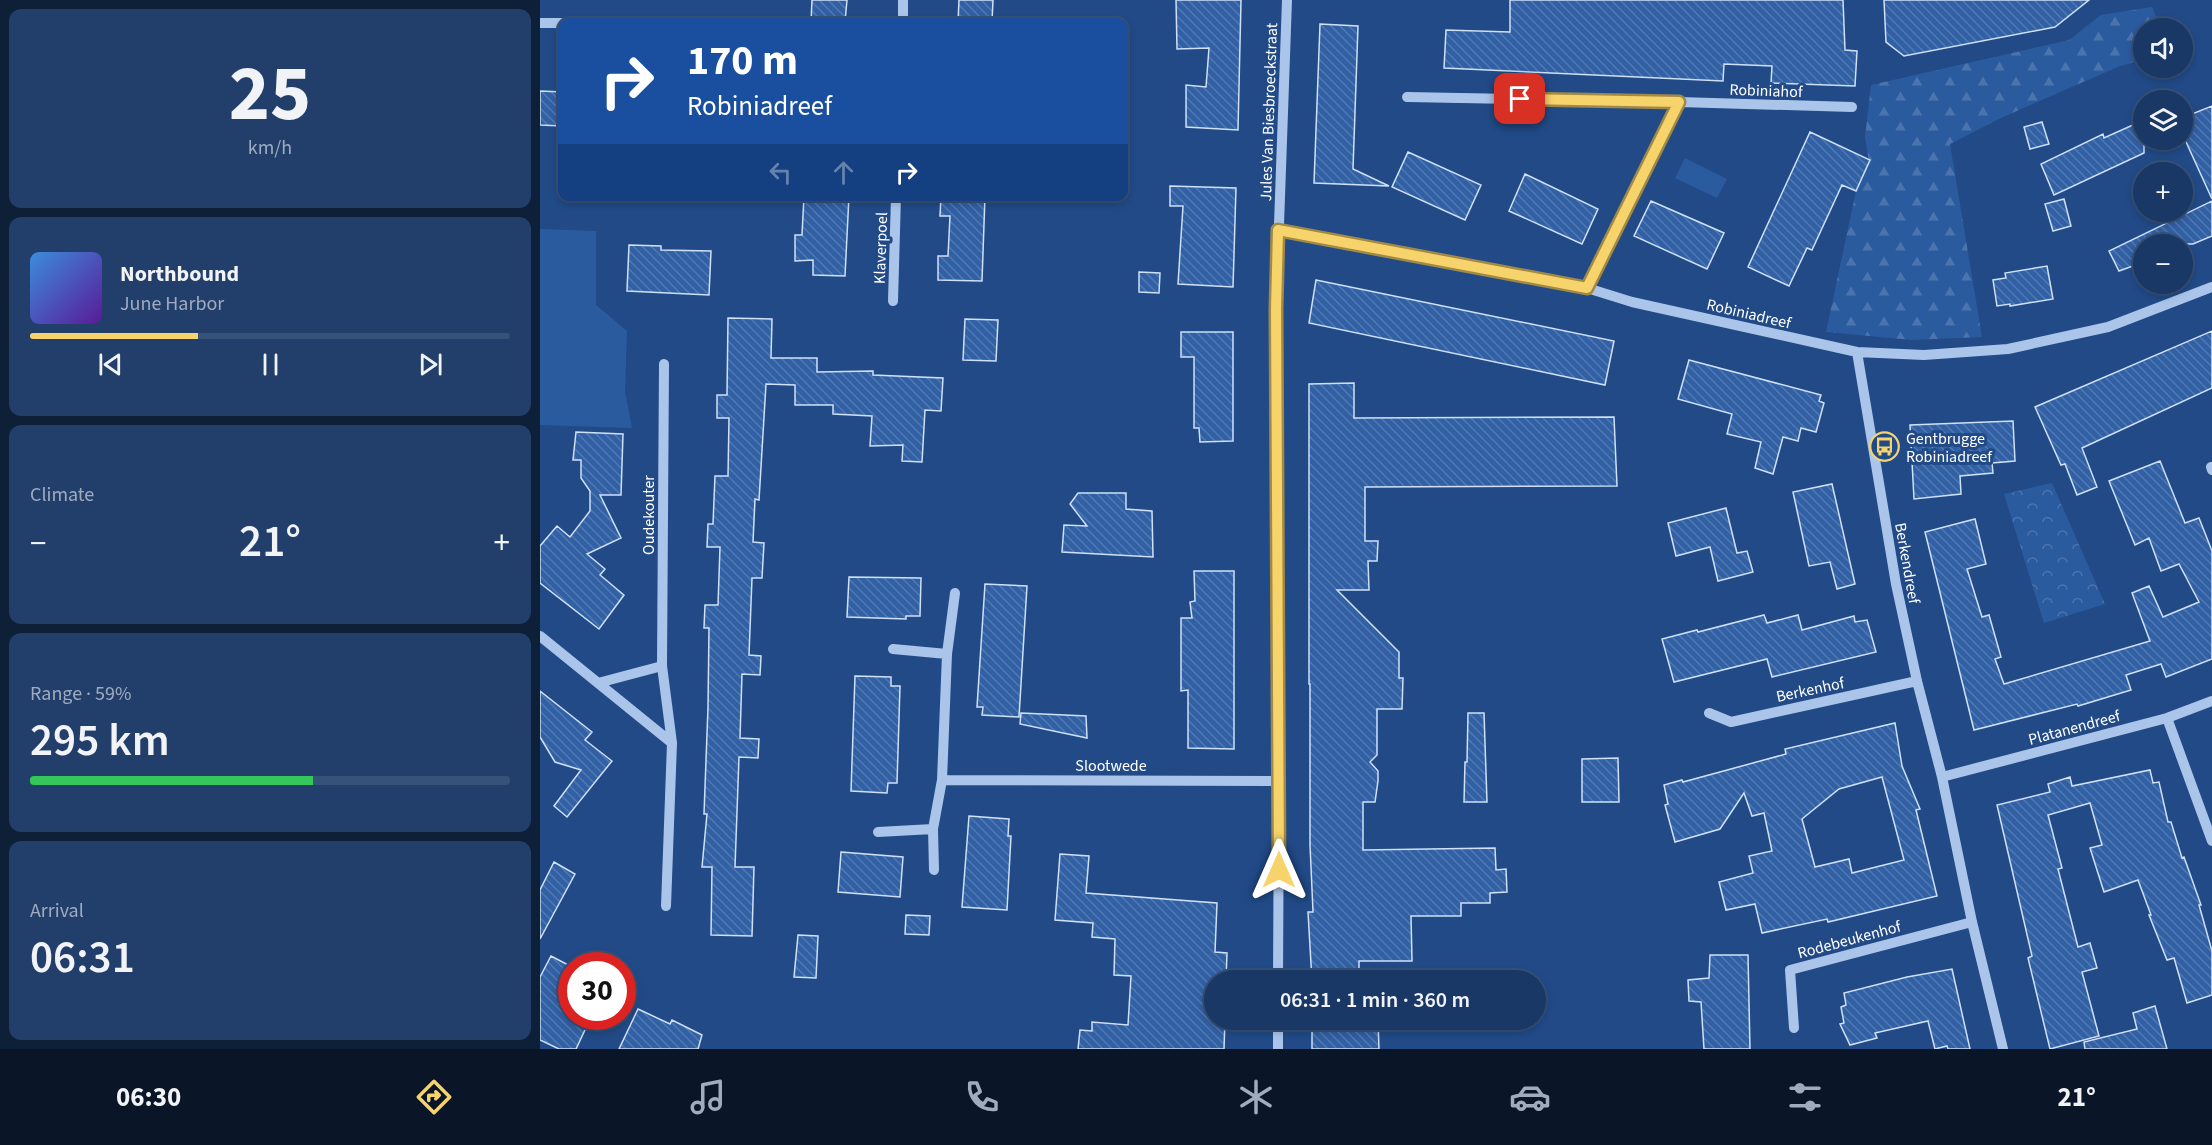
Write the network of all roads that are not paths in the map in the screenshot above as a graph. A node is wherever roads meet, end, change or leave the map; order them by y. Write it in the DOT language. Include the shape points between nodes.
graph roads {
  1 [pos="903,0"];
  2 [pos="1287,0"];
  3 [pos="903,18"];
  4 [pos="540,23"];
  5 [pos="558,23"];
  6 [pos="1407,97"];
  7 [pos="1679,102"];
  8 [pos="1852,107"];
  9 [pos="896,201"];
  10 [pos="1278,230"];
  11 [pos="2212,287"];
  12 [pos="1587,288"];
  13 [pos="893,301"];
  14 [pos="1857,352"];
  15 [pos="664,363"];
  16 [pos="955,593"];
  17 [pos="540,636"];
  18 [pos="893,649"];
  19 [pos="947,654"];
  20 [pos="662,666"];
  21 [pos="1917,681"];
  22 [pos="598,683"];
  23 [pos="2212,701"];
  24 [pos="1709,713"];
  25 [pos="2168,718"];
  26 [pos="672,743"];
  27 [pos="1942,777"];
  28 [pos="942,780"];
  29 [pos="1279,781"];
  30 [pos="933,829"];
  31 [pos="878,832"];
  32 [pos="2212,841"];
  33 [pos="934,870"];
  34 [pos="666,906"];
  35 [pos="1972,922"];
  36 [pos="1278,970"];
  37 [pos="1794,1028"];
  38 [pos="1278,1030"];
  39 [pos="1278,1049"];
  40 [pos="2003,1049"];
  1 -- 3 [label="street"];
  2 -- 10 [label="street, Jules Van Biesbroeckstraat"];
  4 -- 5 [label="street"];
  6 -- 7 [label="street, Robiniahof"];
  7 -- 8 [label="street, Robiniahof"];
  7 -- 12 [label="street"];
  9 -- 13 [label="street, Klaverpoel"];
  10 -- 12 [label="street, Robiniadreef"];
  10 -- 29 [label="street, Jules Van Biesbroeckstraat"];
  11 -- 14 [label="street, Robiniadreef" via="2108,327 2008,349 1924,355"];
  12 -- 14 [label="street, Robiniadreef" via="1632,302"];
  14 -- 21 [label="street, Berkendreef" via="1896,584"];
  15 -- 20 [label="street, Oudekouter"];
  16 -- 19 [label="street"];
  17 -- 22 [label="street"];
  18 -- 19 [label="street"];
  19 -- 28 [label="street"];
  20 -- 22 [label="street"];
  20 -- 26 [label="street, Oudekouter"];
  21 -- 24 [label="street, Berkenhof" via="1731,722"];
  21 -- 27 [label="street, Berkendreef"];
  22 -- 26 [label="street"];
  23 -- 25 [label="street, Platanendreef"];
  25 -- 27 [label="street, Platanendreef"];
  25 -- 32 [label="street"];
  26 -- 34 [label="street, Oudekouter"];
  27 -- 35 [label="street"];
  28 -- 29 [label="street, Slootwede"];
  28 -- 30 [label="street"];
  29 -- 36 [label="street, Jules Van Biesbroeckstraat"];
  30 -- 31 [label="street"];
  30 -- 33 [label="street"];
  35 -- 37 [label="street, Rodebeukenhof" via="1790,970"];
  35 -- 40 [label="street"];
  38 -- 39 [label="street"];
}
